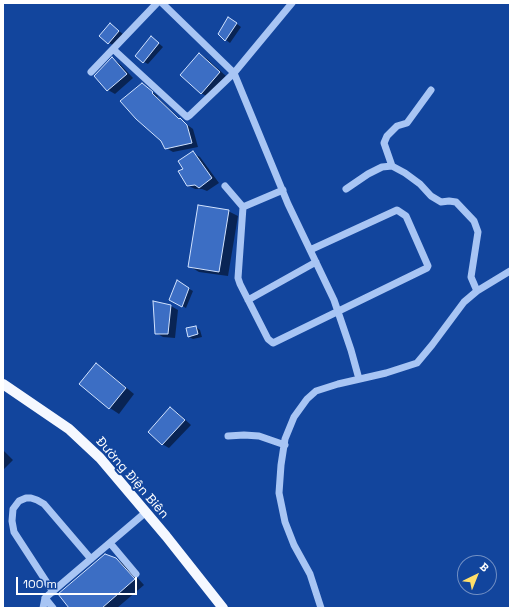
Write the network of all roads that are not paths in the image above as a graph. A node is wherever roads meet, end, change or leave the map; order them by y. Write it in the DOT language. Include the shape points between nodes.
graph roads {
  1 [pos="157,3"];
  2 [pos="162,3"];
  3 [pos="292,3"];
  4 [pos="113,49"];
  5 [pos="91,72"];
  6 [pos="234,73"];
  7 [pos="431,90"];
  8 [pos="392,166"];
  9 [pos="225,186"];
  10 [pos="346,189"];
  11 [pos="283,190"];
  12 [pos="243,207"];
  13 [pos="310,250"];
  14 [pos="316,262"];
  15 [pos="510,271"];
  16 [pos="476,291"];
  17 [pos="248,300"];
  18 [pos="338,311"];
  19 [pos="359,380"];
  20 [pos="3,384"];
  21 [pos="228,436"];
  22 [pos="285,445"];
  23 [pos="146,512"];
  24 [pos="110,543"];
  25 [pos="91,559"];
  26 [pos="136,574"];
  27 [pos="53,592"];
  28 [pos="45,598"];
  29 [pos="43,608"];
  30 [pos="53,608"];
  31 [pos="223,608"];
  32 [pos="321,608"];
  1 -- 4 [label="street"];
  2 -- 6 [label="street"];
  3 -- 6 [label="street"];
  4 -- 5 [label="street"];
  4 -- 6 [label="street" via="186,117"];
  6 -- 11 [label="street"];
  7 -- 8 [label="street" via="407,123 396,126 387,136 384,143"];
  8 -- 10 [label="street" via="382,167"];
  8 -- 16 [label="street" via="420,184 441,202 456,202 474,221 478,232 471,278"];
  9 -- 12 [label="street"];
  11 -- 12 [label="street"];
  11 -- 13 [label="street"];
  12 -- 17 [label="street" via="238,278"];
  13 -- 14 [label="street"];
  13 -- 18 [label="street" via="397,210 406,216 428,264 427,268"];
  14 -- 17 [label="street"];
  14 -- 18 [label="street"];
  15 -- 16 [label="street"];
  16 -- 19 [label="street" via="464,302 417,363"];
  17 -- 18 [label="street" via="268,339 273,343"];
  18 -- 19 [label="street"];
  19 -- 22 [label="street" via="316,391 294,417"];
  20 -- 23 [label="main road, Đường Điện Biên" via="69,429 100,458"];
  21 -- 22 [label="street" via="259,436"];
  22 -- 32 [label="street" via="279,493 285,522 310,574"];
  23 -- 24 [label="street"];
  23 -- 31 [label="main road, Đường Điện Biên"];
  24 -- 25 [label="street"];
  24 -- 26 [label="street"];
  25 -- 27 [label="street"];
  25 -- 27 [label="street" via="44,504 31,498 19,501 13,509 14,532"];
  27 -- 28 [label="street"];
  28 -- 29 [label="street"];
  28 -- 30 [label="street"];
}
